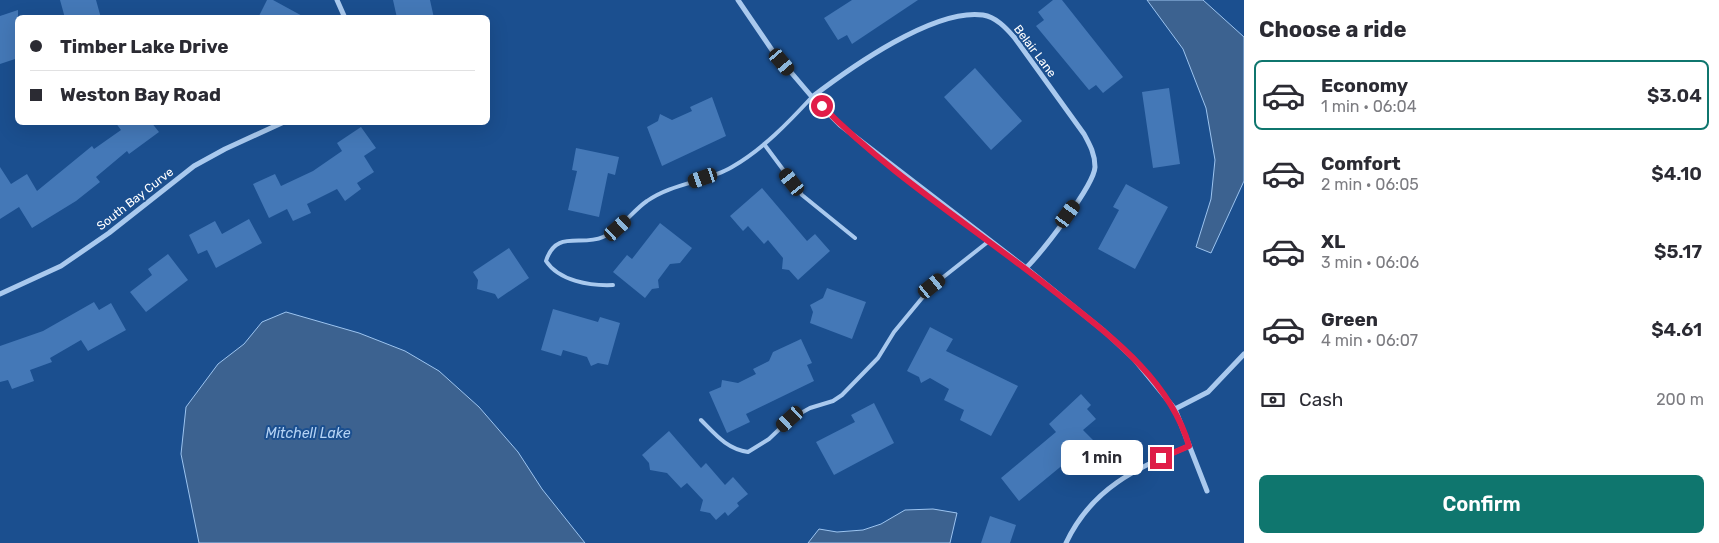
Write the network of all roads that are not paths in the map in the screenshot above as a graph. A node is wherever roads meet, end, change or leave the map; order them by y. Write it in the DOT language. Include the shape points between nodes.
graph roads {
  1 [pos="337,0"];
  2 [pos="738,0"];
  3 [pos="344,15"];
  4 [pos="812,97"];
  5 [pos="277,125"];
  6 [pos="764,144"];
  7 [pos="855,238"];
  8 [pos="990,240"];
  9 [pos="1026,268"];
  10 [pos="613,285"];
  11 [pos="0,294"];
  12 [pos="1244,354"];
  13 [pos="1175,409"];
  14 [pos="701,420"];
  15 [pos="1189,446"];
  16 [pos="1207,491"];
  17 [pos="1066,543"];
  1 -- 3 [label="street"];
  2 -- 4 [label="street" via="772,50"];
  4 -- 6 [label="lane"];
  4 -- 8 [label="street" via="871,150"];
  4 -- 9 [label="street, Belair Lane" via="903,38 937,21 984,15 1001,23 1094,151 1095,169 1088,186"];
  5 -- 11 [label="street, South Bay Curve" via="194,166 61,266"];
  6 -- 7 [label="lane" via="802,195"];
  6 -- 10 [label="lane" via="731,168 648,200 603,238 566,239 549,250 546,261 552,270 594,286"];
  8 -- 9 [label="street"];
  8 -- 14 [label="lane" via="932,286 894,332 878,358 833,401 790,419 769,439 748,452 736,450 723,442"];
  9 -- 13 [label="street" via="1128,354"];
  12 -- 13 [label="street" via="1208,392"];
  13 -- 15 [label="street"];
  15 -- 16 [label="street"];
  15 -- 17 [label="street" via="1118,480 1095,499 1074,525"];
}
